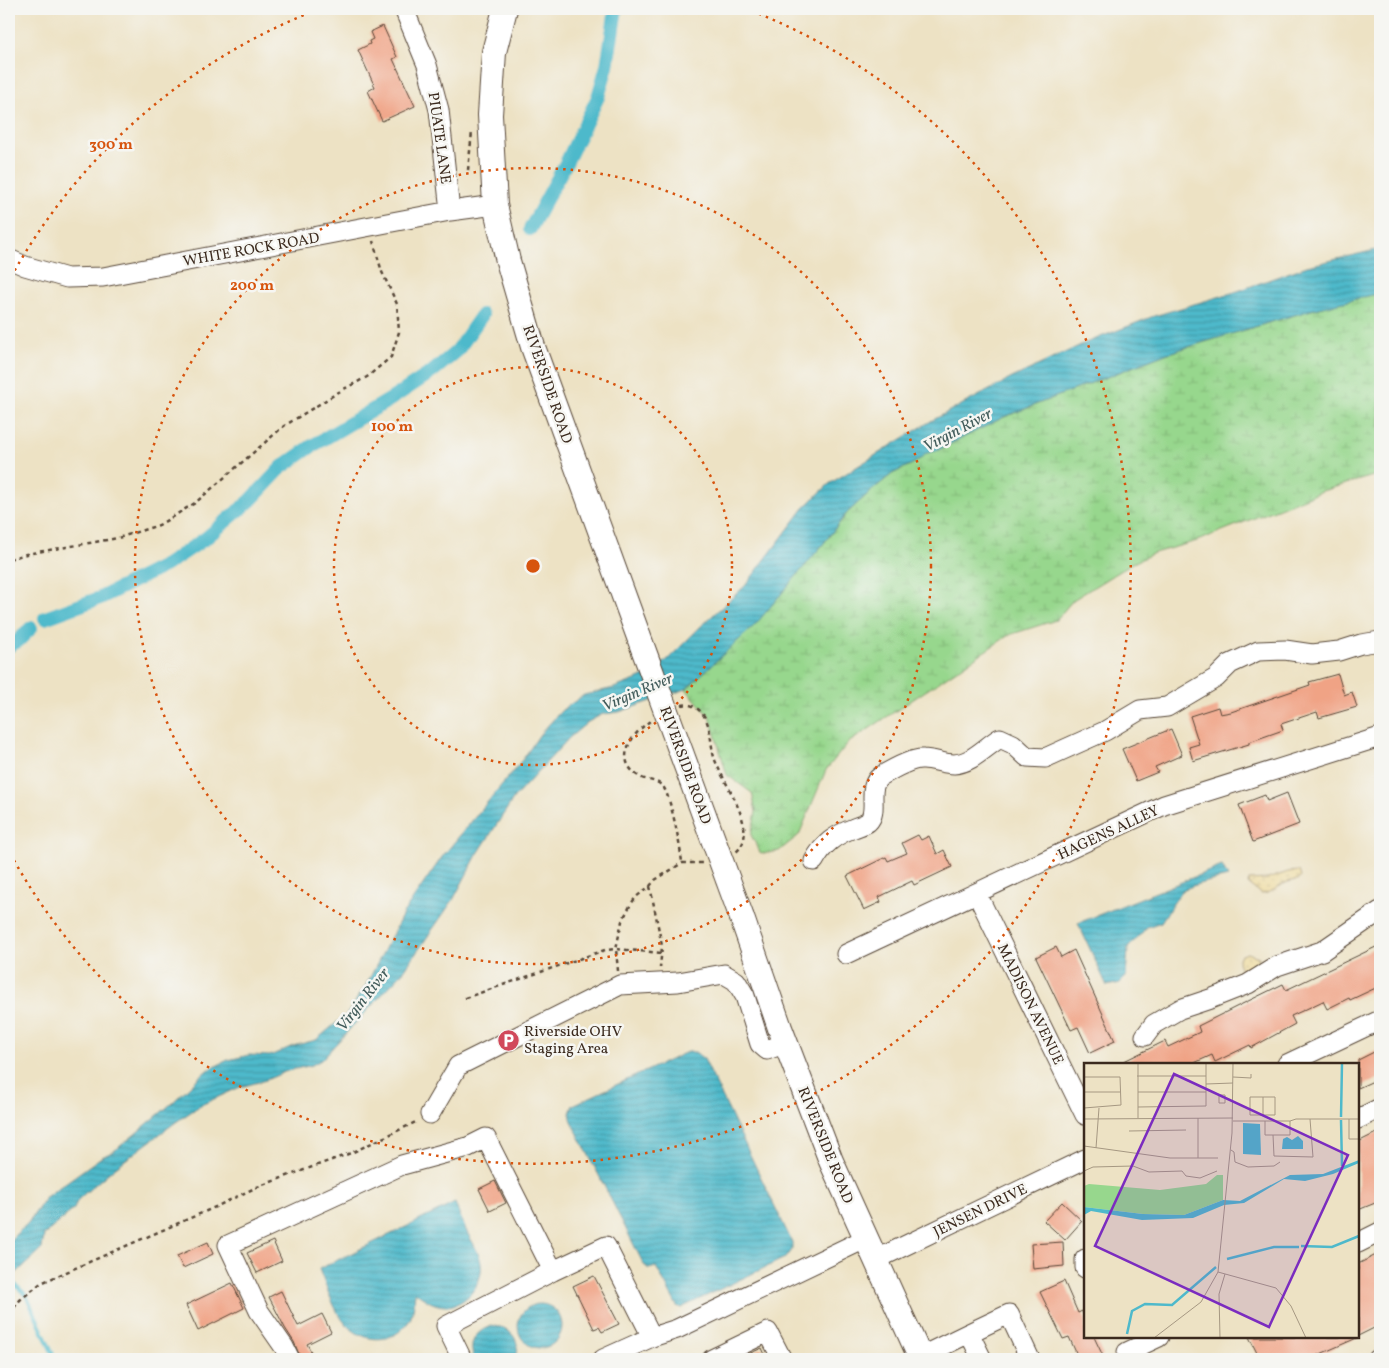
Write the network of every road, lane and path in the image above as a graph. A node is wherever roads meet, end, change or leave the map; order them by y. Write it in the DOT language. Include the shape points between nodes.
graph roads {
  1 [pos="404,9"];
  2 [pos="504,9"];
  3 [pos="495,205"];
  4 [pos="450,211"];
  5 [pos="370,228"];
  6 [pos="9,259"];
  7 [pos="9,559"];
  8 [pos="1380,641"];
  9 [pos="1380,737"];
  10 [pos="814,861"];
  11 [pos="682,863"];
  12 [pos="650,886"];
  13 [pos="977,894"];
  14 [pos="1380,911"];
  15 [pos="616,949"];
  16 [pos="662,953"];
  17 [pos="846,954"];
  18 [pos="659,983"];
  19 [pos="620,985"];
  20 [pos="465,998"];
  21 [pos="1380,1020"];
  22 [pos="1145,1036"];
  23 [pos="786,1044"];
  24 [pos="1289,1063"];
  25 [pos="1380,1108"];
  26 [pos="1084,1113"];
  27 [pos="430,1114"];
  28 [pos="1359,1118"];
  29 [pos="1084,1159"];
  30 [pos="1380,1232"];
  31 [pos="1359,1242"];
  32 [pos="870,1250"];
  33 [pos="553,1271"];
  34 [pos="9,1314"];
  35 [pos="969,1333"];
  36 [pos="652,1337"];
  37 [pos="1157,1338"];
  38 [pos="1125,1349"];
  39 [pos="920,1358"];
  40 [pos="290,1359"];
  41 [pos="462,1359"];
  42 [pos="603,1359"];
  43 [pos="712,1359"];
  44 [pos="782,1359"];
  45 [pos="982,1359"];
  46 [pos="1030,1359"];
  1 -- 4 [label="street, PIUATE LANE" via="427,65 439,110"];
  2 -- 3 [label="main road, RIVERSIDE ROAD" via="494,52 490,115"];
  3 -- 4 [label="street, WHITE ROCK ROAD"];
  3 -- 23 [label="main road, RIVERSIDE ROAD, bridge" via="533,347"];
  4 -- 5 [label="street, WHITE ROCK ROAD"];
  5 -- 6 [label="street, WHITE ROCK ROAD" via="103,277 67,278"];
  5 -- 7 [label="path" via="382,272 397,304 399,332 391,356 367,377 284,426 195,503 159,525 118,538"];
  8 -- 10 [label="street" via="1312,654 1258,651 1230,664 1216,678 1167,707 1140,710 1105,731 1045,758 1027,758 1013,744 1000,738 973,758 954,764 922,758 902,765 879,778 872,792 873,815 867,822 837,834"];
  9 -- 13 [label="street, HAGENS ALLEY" via="1164,805"];
  11 -- 12 [label="path"];
  12 -- 15 [label="path" via="630,904 622,921"];
  12 -- 16 [label="path"];
  13 -- 17 [label="street, HAGENS ALLEY"];
  13 -- 26 [label="street, MADISON AVENUE"];
  14 -- 22 [label="street" via="1322,951 1277,966 1248,984 1180,1009 1154,1024"];
  15 -- 16 [label="path"];
  15 -- 19 [label="path"];
  15 -- 20 [label="path"];
  16 -- 18 [label="path"];
  18 -- 19 [label="street"];
  18 -- 23 [label="street" via="724,974 736,981 745,996 760,1044 767,1050"];
  19 -- 27 [label="street" via="458,1066"];
  21 -- 24 [label="street"];
  23 -- 32 [label="main road, RIVERSIDE ROAD" via="831,1161"];
  25 -- 28 [label="street"];
  27 -- 34 [label="path" via="383,1139 257,1186 41,1283"];
  29 -- 32 [label="street, JENSEN DRIVE"];
  30 -- 31 [label="street"];
  32 -- 36 [label="street, JENSEN DRIVE"];
  32 -- 39 [label="main road, RIVERSIDE ROAD"];
  33 -- 36 [label="street" via="606,1246"];
  33 -- 40 [label="street" via="486,1138 468,1147 402,1165 228,1245 259,1311"];
  33 -- 41 [label="street" via="446,1326"];
  35 -- 39 [label="street"];
  35 -- 45 [label="street"];
  35 -- 46 [label="street" via="1009,1314"];
  36 -- 42 [label="street, JENSEN DRIVE"];
  37 -- 38 [label="street"];
  43 -- 44 [label="street" via="768,1332"];
}
